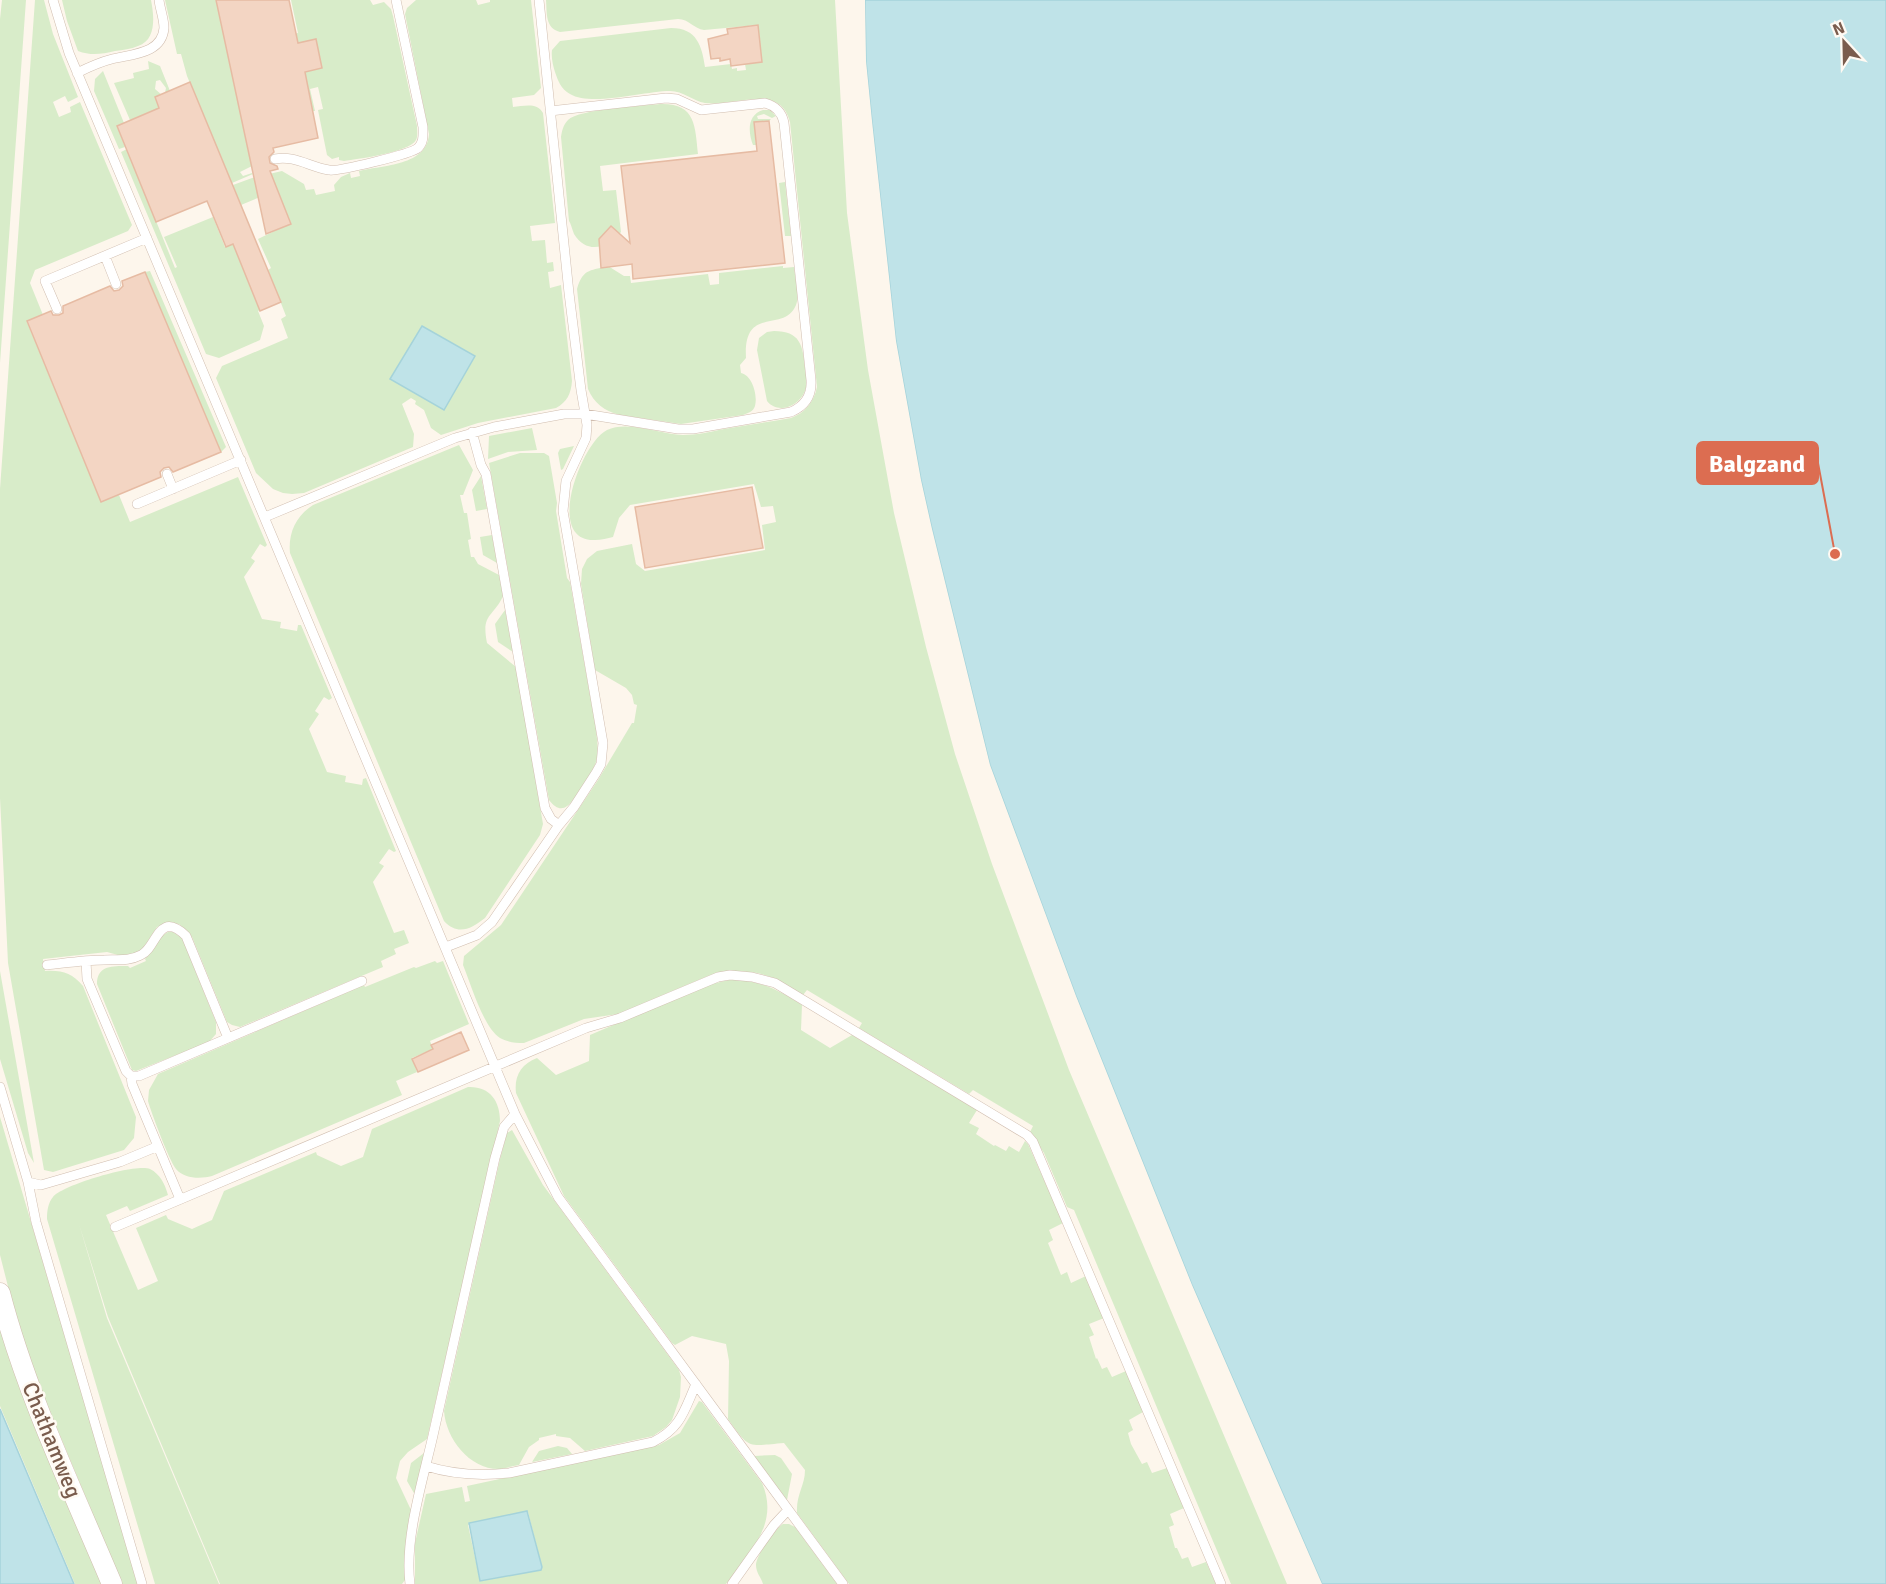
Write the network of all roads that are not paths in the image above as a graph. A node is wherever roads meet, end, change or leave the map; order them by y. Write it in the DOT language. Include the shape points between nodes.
graph roads {
  1 [pos="53,0"];
  2 [pos="159,0"];
  3 [pos="396,0"];
  4 [pos="539,0"];
  5 [pos="77,73"];
  6 [pos="550,111"];
  7 [pos="275,159"];
  8 [pos="147,238"];
  9 [pos="105,256"];
  10 [pos="116,284"];
  11 [pos="57,309"];
  12 [pos="585,414"];
  13 [pos="472,432"];
  14 [pos="241,460"];
  15 [pos="167,474"];
  16 [pos="173,489"];
  17 [pos="137,504"];
  18 [pos="265,517"];
  19 [pos="559,825"];
  20 [pos="446,947"];
  21 [pos="86,961"];
  22 [pos="47,965"];
  23 [pos="362,981"];
  24 [pos="228,1038"];
  25 [pos="496,1065"];
  26 [pos="131,1076"];
  27 [pos="0,1087"];
  28 [pos="514,1114"];
  29 [pos="156,1147"];
  30 [pos="28,1182"];
  31 [pos="180,1199"];
  32 [pos="115,1227"];
  33 [pos="0,1293"];
  34 [pos="696,1384"];
  35 [pos="426,1466"];
  36 [pos="788,1510"];
  37 [pos="112,1584"];
  38 [pos="142,1584"];
  39 [pos="410,1584"];
  40 [pos="732,1584"];
  41 [pos="843,1584"];
  42 [pos="1221,1584"];
  1 -- 5 [label="lane"];
  2 -- 5 [label="lane" via="164,28 154,47"];
  3 -- 7 [label="lane" via="423,127 420,146 404,154 331,171 286,157"];
  4 -- 6 [label="lane"];
  5 -- 8 [label="lane"];
  6 -- 12 [label="lane"];
  6 -- 12 [label="lane" via="671,98 701,110 765,104 780,111 784,123 812,387 808,399 791,412 693,429"];
  8 -- 9 [label="lane"];
  8 -- 14 [label="lane"];
  9 -- 10 [label="lane"];
  9 -- 11 [label="lane" via="45,281"];
  12 -- 13 [label="lane"];
  12 -- 19 [label="lane" via="586,438 566,481 562,511 603,753 596,773"];
  13 -- 18 [label="lane"];
  13 -- 19 [label="lane" via="486,474 546,808"];
  14 -- 16 [label="lane"];
  14 -- 18 [label="lane"];
  15 -- 16 [label="lane"];
  16 -- 17 [label="lane"];
  18 -- 20 [label="lane"];
  19 -- 20 [label="lane" via="487,928"];
  20 -- 25 [label="lane"];
  21 -- 22 [label="lane"];
  21 -- 24 [label="lane" via="127,961 144,954 162,929 179,930 187,939"];
  21 -- 26 [label="lane" via="87,979"];
  23 -- 24 [label="lane"];
  24 -- 26 [label="lane"];
  25 -- 28 [label="lane"];
  25 -- 31 [label="lane"];
  25 -- 42 [label="lane" via="706,981 730,975 752,976 775,983 1027,1135 1038,1152"];
  26 -- 29 [label="lane"];
  27 -- 30 [label="lane"];
  28 -- 34 [label="lane" via="558,1197"];
  28 -- 35 [label="lane" via="504,1127 495,1158"];
  29 -- 30 [label="lane" via="49,1183"];
  29 -- 31 [label="lane"];
  30 -- 38 [label="lane" via="36,1222"];
  31 -- 32 [label="lane"];
  33 -- 37 [label="street, Chathamweg" via="34,1396"];
  34 -- 35 [label="lane" via="679,1422 653,1442 509,1473 469,1475"];
  34 -- 36 [label="lane"];
  35 -- 39 [label="lane" via="411,1537"];
  36 -- 40 [label="lane"];
  36 -- 41 [label="lane"];
}
